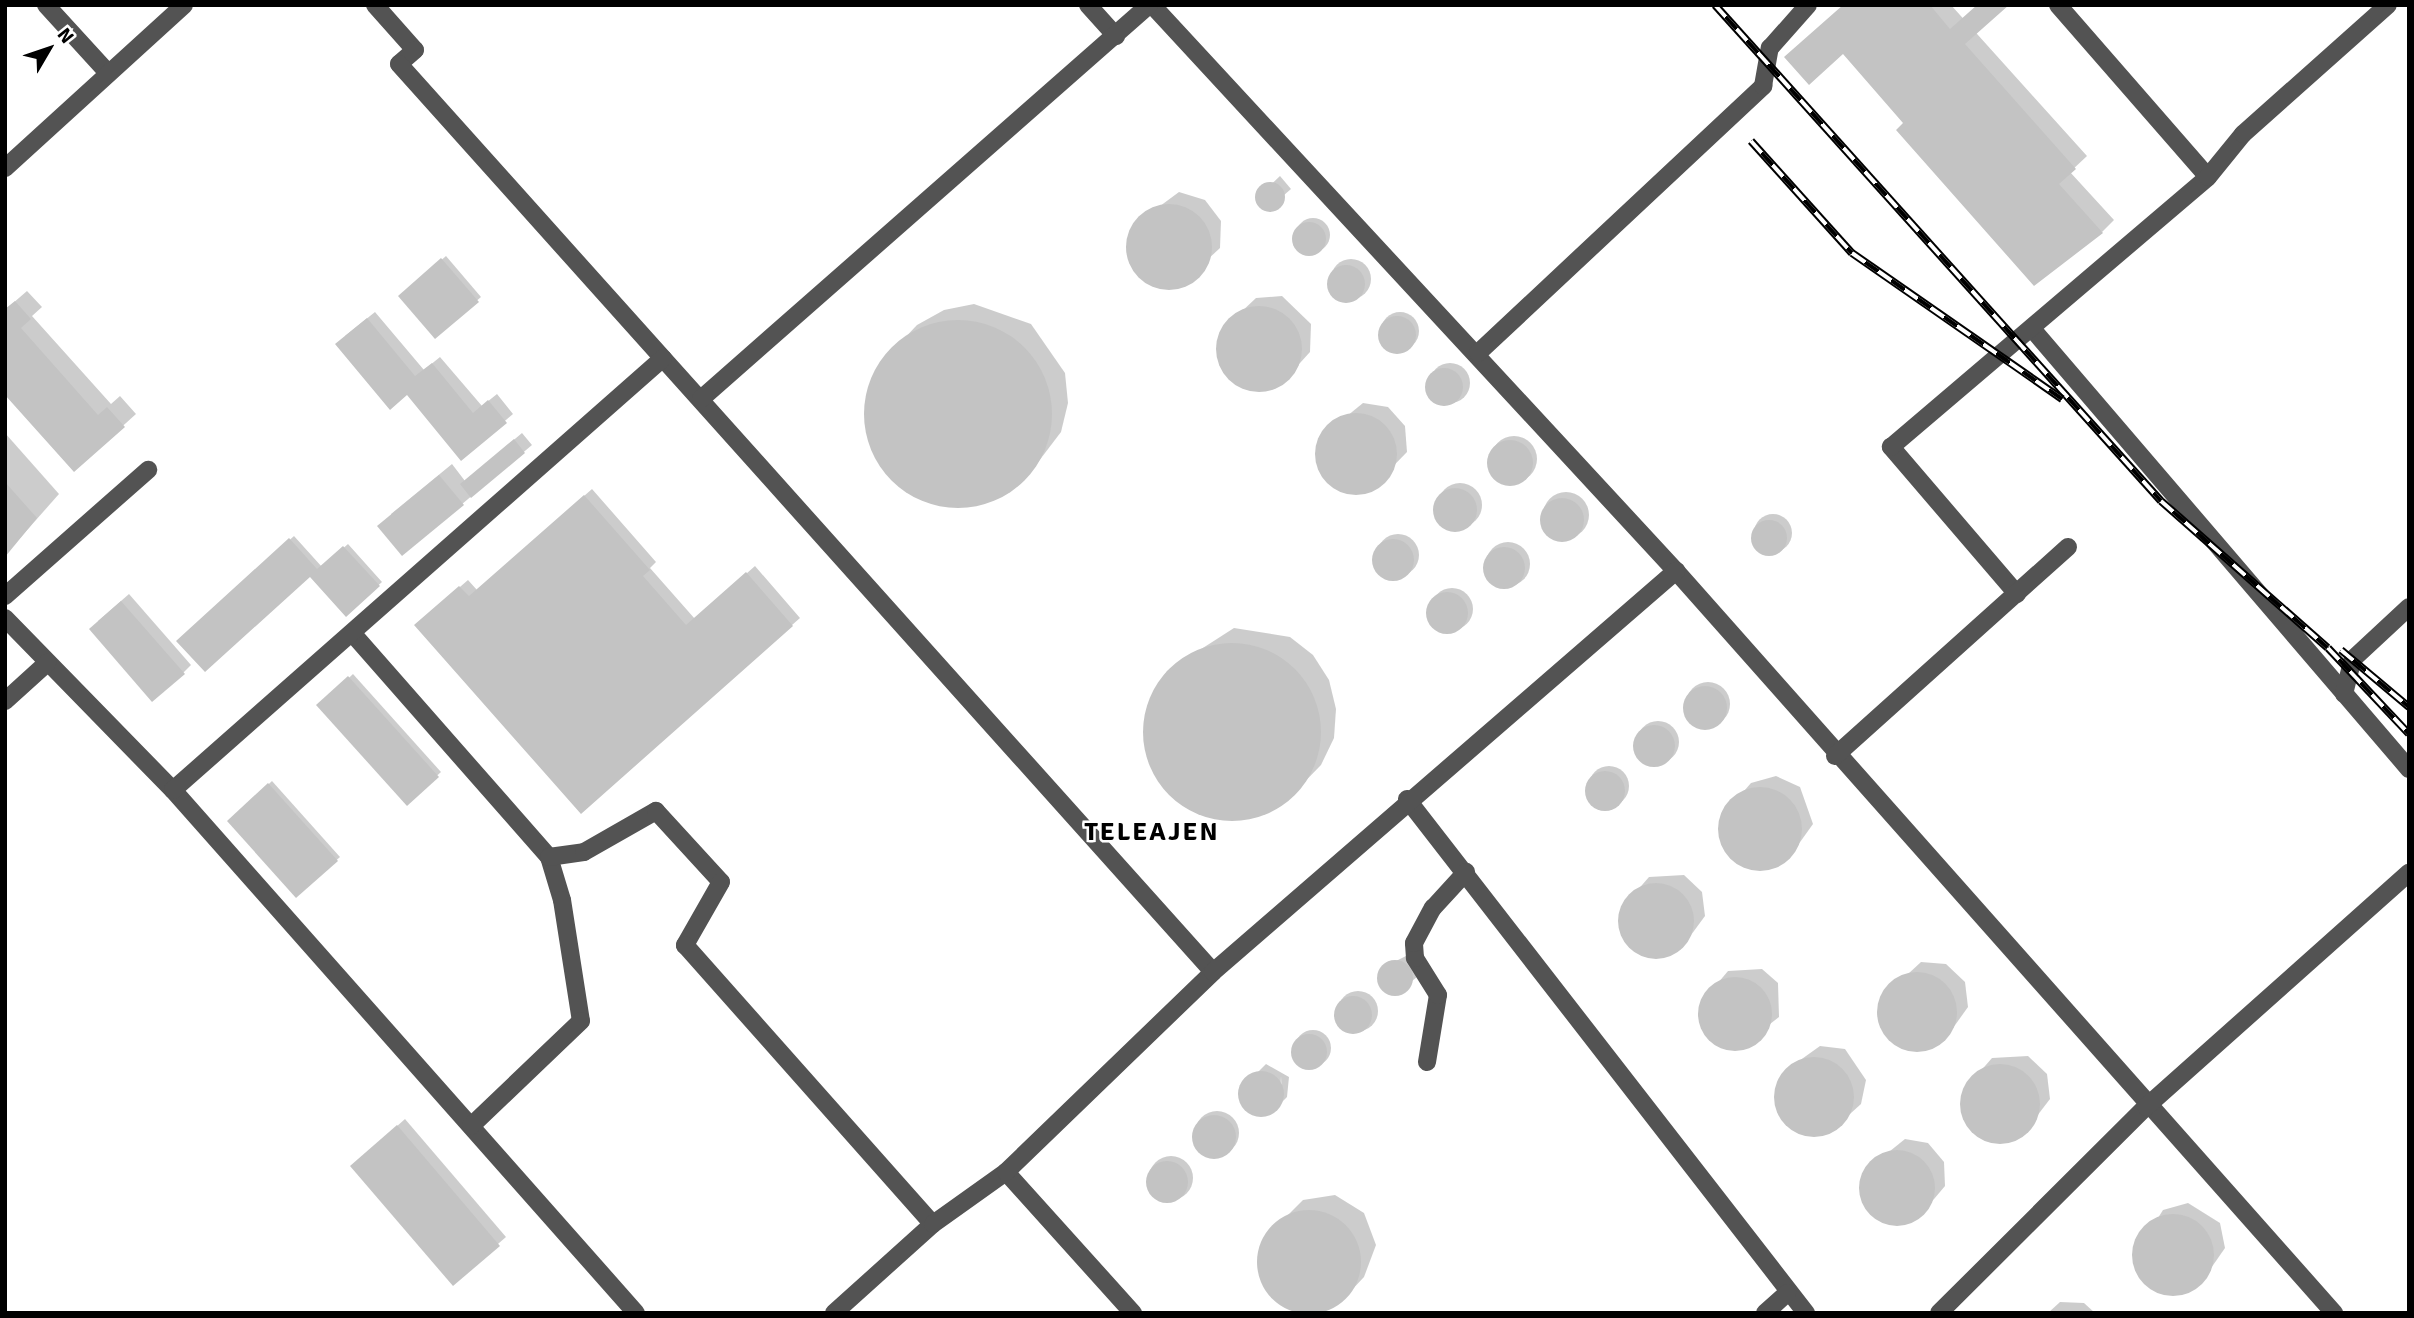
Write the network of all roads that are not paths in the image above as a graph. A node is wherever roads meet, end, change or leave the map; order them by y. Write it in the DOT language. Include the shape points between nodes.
graph roads {
  1 [pos="46,5"];
  2 [pos="184,5"];
  3 [pos="375,5"];
  4 [pos="1088,5"];
  5 [pos="1151,5"];
  6 [pos="1808,5"];
  7 [pos="2058,5"];
  8 [pos="2386,6"];
  9 [pos="1116,36"];
  10 [pos="108,73"];
  11 [pos="5,168"];
  12 [pos="2208,177"];
  13 [pos="2034,331"];
  14 [pos="1478,353"];
  15 [pos="663,358"];
  16 [pos="701,399"];
  17 [pos="148,470"];
  18 [pos="2068,547"];
  19 [pos="1676,571"];
  20 [pos="2017,594"];
  21 [pos="5,596"];
  22 [pos="2409,607"];
  23 [pos="5,618"];
  24 [pos="353,634"];
  25 [pos="47,663"];
  26 [pos="2344,694"];
  27 [pos="5,701"];
  28 [pos="1835,755"];
  29 [pos="2409,769"];
  30 [pos="173,790"];
  31 [pos="1407,799"];
  32 [pos="549,857"];
  33 [pos="1466,872"];
  34 [pos="2409,873"];
  35 [pos="1213,972"];
  36 [pos="1427,1062"];
  37 [pos="2146,1107"];
  38 [pos="471,1126"];
  39 [pos="1006,1172"];
  40 [pos="933,1224"];
  41 [pos="1787,1293"];
  42 [pos="636,1313"];
  43 [pos="834,1313"];
  44 [pos="1133,1313"];
  45 [pos="1765,1313"];
  46 [pos="1806,1313"];
  47 [pos="1939,1313"];
  48 [pos="2334,1313"];
  1 -- 10 [label="lane"];
  2 -- 10 [label="lane"];
  3 -- 15 [label="lane" via="415,50 399,64"];
  4 -- 9 [label="lane"];
  5 -- 9 [label="lane"];
  5 -- 14 [label="lane"];
  6 -- 14 [label="lane" via="1770,48 1763,86"];
  7 -- 12 [label="lane"];
  8 -- 12 [label="lane" via="2243,134"];
  9 -- 16 [label="lane"];
  10 -- 11 [label="lane"];
  12 -- 13 [label="lane"];
  13 -- 20 [label="lane" via="1891,447"];
  13 -- 26 [label="lane"];
  14 -- 19 [label="lane"];
  15 -- 16 [label="lane"];
  15 -- 24 [label="lane"];
  16 -- 35 [label="lane"];
  17 -- 21 [label="lane"];
  18 -- 20 [label="lane"];
  19 -- 28 [label="lane"];
  19 -- 31 [label="lane"];
  20 -- 28 [label="lane"];
  22 -- 26 [label="lane" via="2353,659"];
  23 -- 25 [label="lane"];
  24 -- 30 [label="lane"];
  24 -- 32 [label="lane"];
  25 -- 27 [label="lane"];
  25 -- 30 [label="lane"];
  26 -- 29 [label="lane"];
  28 -- 37 [label="lane"];
  30 -- 38 [label="lane"];
  31 -- 33 [label="lane"];
  31 -- 35 [label="lane"];
  32 -- 38 [label="lane" via="578,968 581,1021"];
  32 -- 40 [label="lane" via="583,852 656,811 721,883 685,945"];
  33 -- 36 [label="lane" via="1433,908 1414,943 1415,958 1438,995"];
  33 -- 41 [label="lane"];
  34 -- 37 [label="lane"];
  35 -- 39 [label="lane"];
  37 -- 47 [label="lane"];
  37 -- 48 [label="lane"];
  38 -- 42 [label="lane"];
  39 -- 40 [label="lane"];
  39 -- 44 [label="lane"];
  40 -- 43 [label="lane"];
  41 -- 45 [label="lane"];
  41 -- 46 [label="lane"];
}
